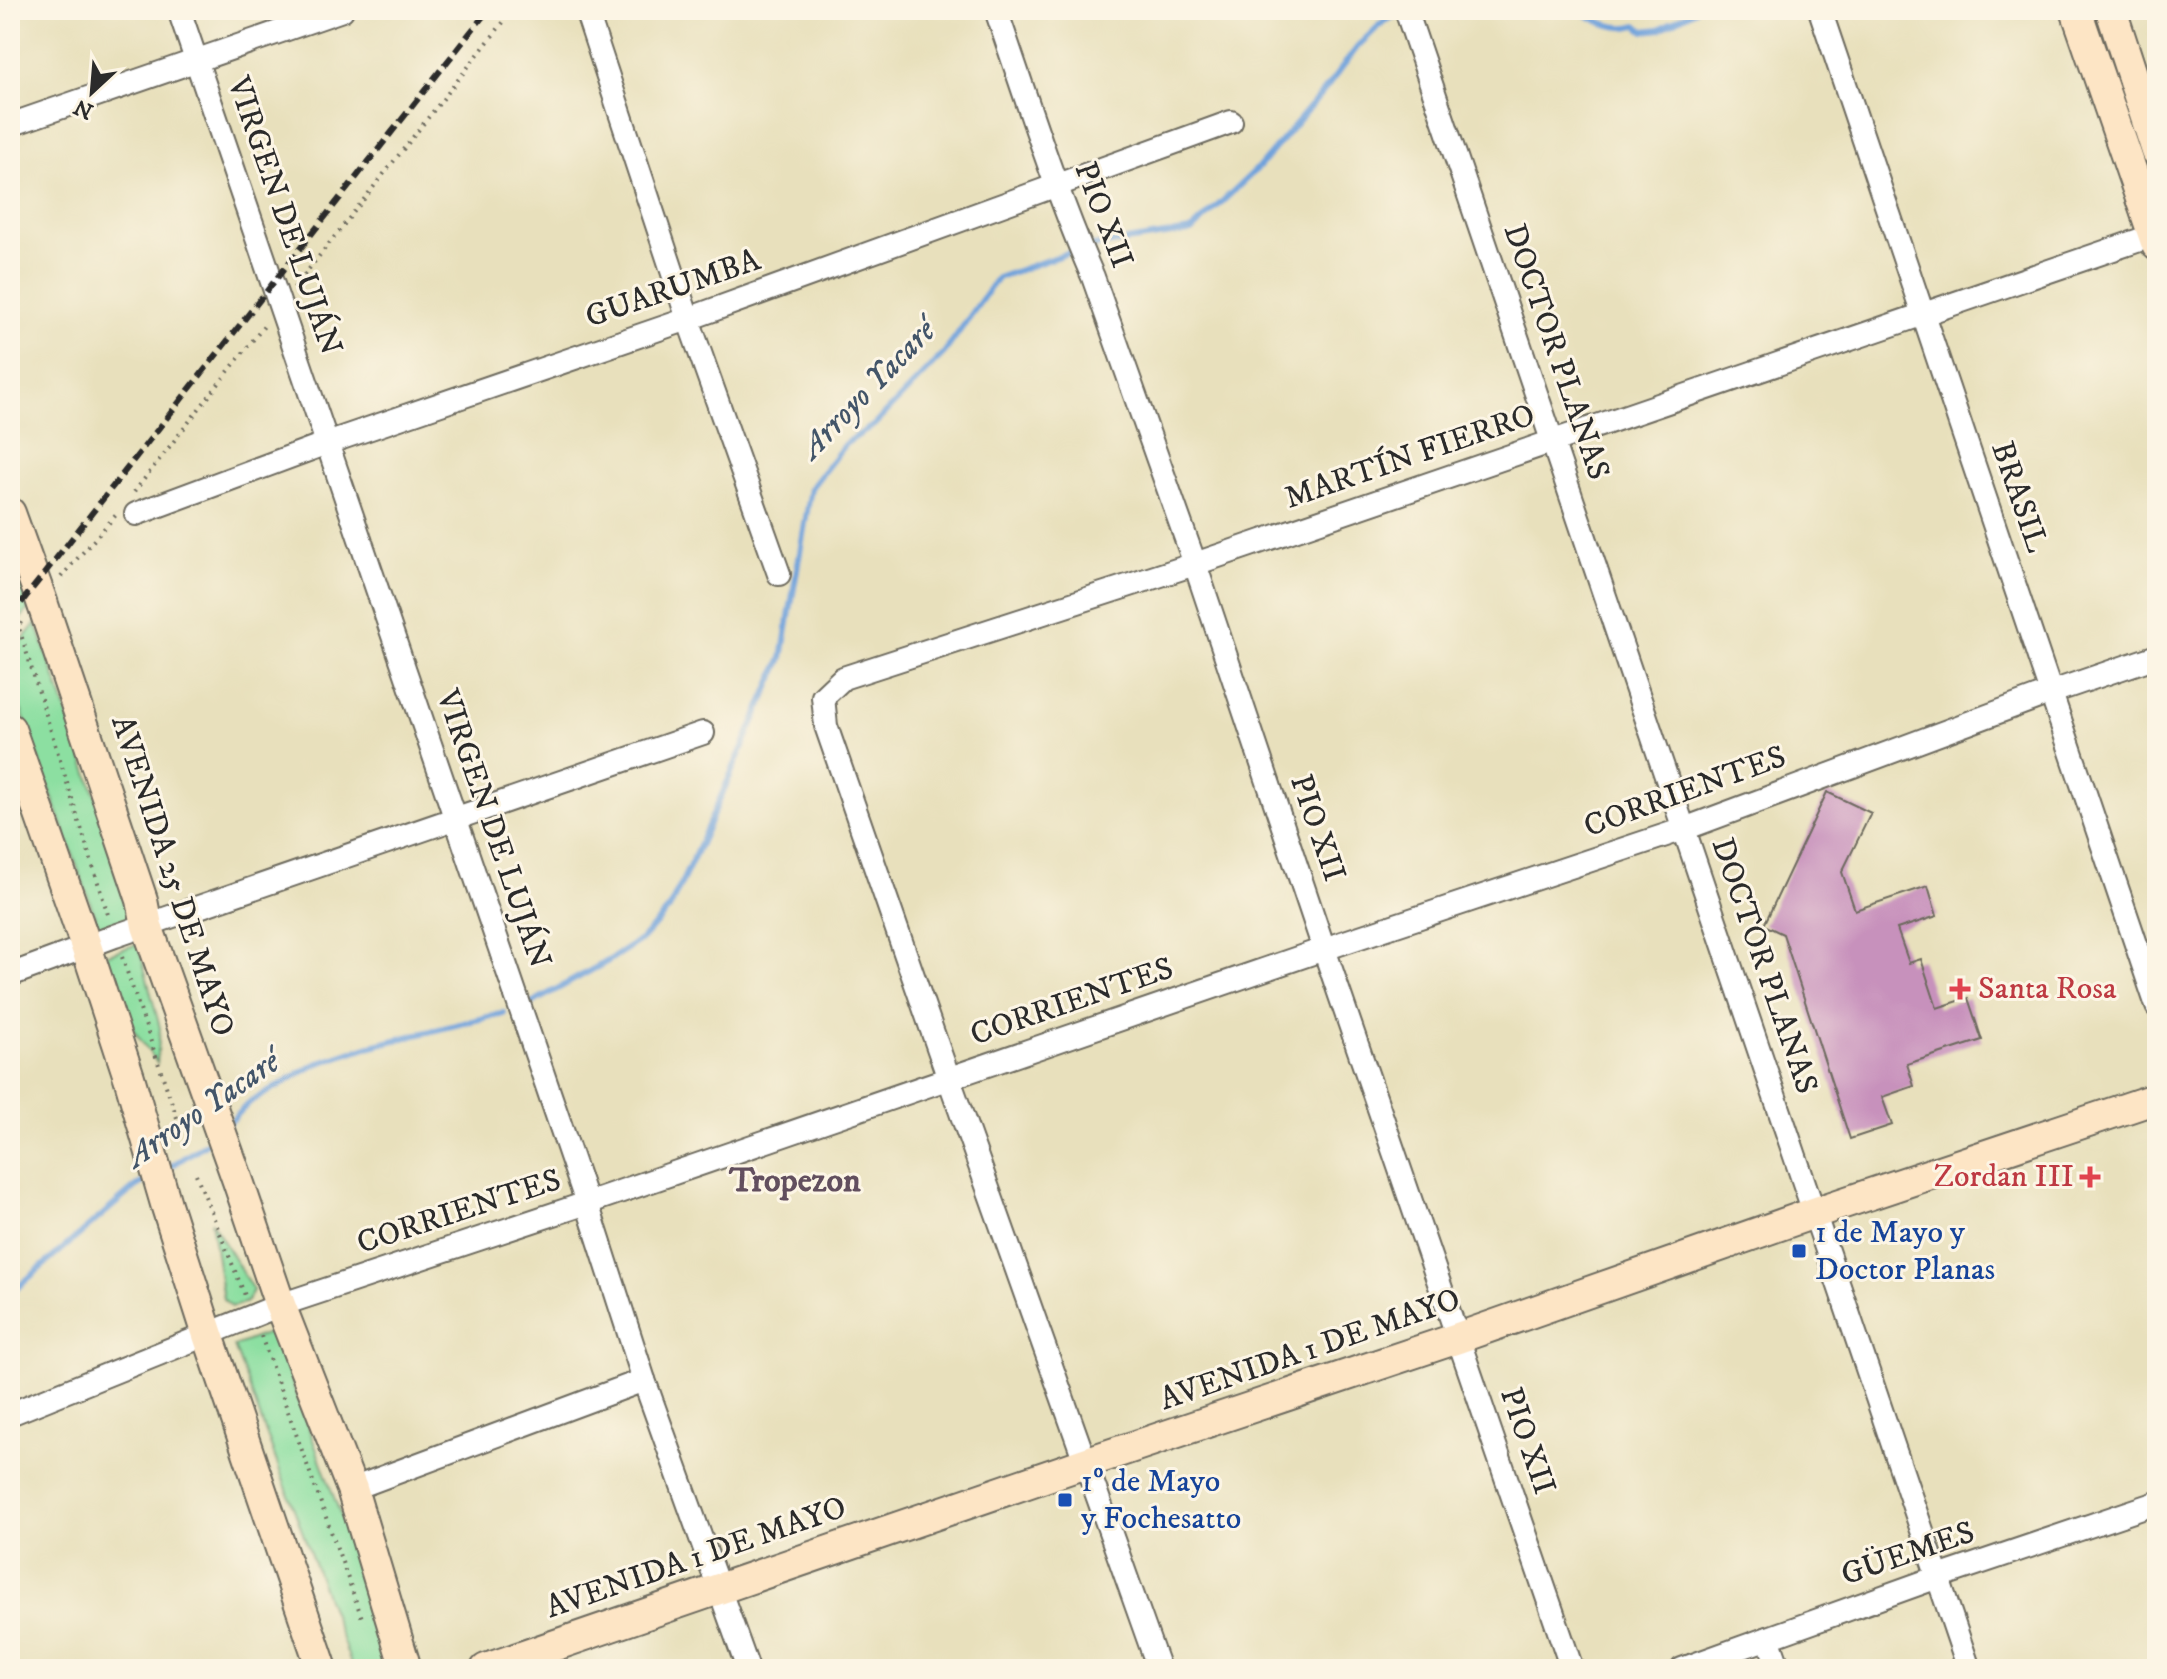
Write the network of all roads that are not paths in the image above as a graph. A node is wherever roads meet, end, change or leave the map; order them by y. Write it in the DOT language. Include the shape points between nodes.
graph roads {
  1 [pos="179,10"];
  2 [pos="342,10"];
  3 [pos="996,10"];
  4 [pos="1820,10"];
  5 [pos="2076,10"];
  6 [pos="2111,10"];
  7 [pos="588,14"];
  8 [pos="1408,17"];
  9 [pos="196,59"];
  10 [pos="1231,122"];
  11 [pos="10,125"];
  12 [pos="2157,151"];
  13 [pos="1056,186"];
  14 [pos="2156,238"];
  15 [pos="1923,315"];
  16 [pos="688,319"];
  17 [pos="1552,442"];
  18 [pos="327,443"];
  19 [pos="10,513"];
  20 [pos="136,514"];
  21 [pos="16,548"];
  22 [pos="1195,564"];
  23 [pos="779,574"];
  24 [pos="2157,656"];
  25 [pos="2052,692"];
  26 [pos="10,729"];
  27 [pos="703,733"];
  28 [pos="456,819"];
  29 [pos="1684,829"];
  30 [pos="147,926"];
  31 [pos="86,946"];
  32 [pos="1324,949"];
  33 [pos="10,975"];
  34 [pos="2157,1006"];
  35 [pos="949,1079"];
  36 [pos="2157,1098"];
  37 [pos="587,1203"];
  38 [pos="1814,1213"];
  39 [pos="266,1311"];
  40 [pos="208,1335"];
  41 [pos="1458,1338"];
  42 [pos="644,1380"];
  43 [pos="10,1414"];
  44 [pos="1085,1463"];
  45 [pos="352,1489"];
  46 [pos="2157,1503"];
  47 [pos="1938,1577"];
  48 [pos="719,1588"];
  49 [pos="1768,1638"];
  50 [pos="322,1669"];
  51 [pos="406,1669"];
  52 [pos="486,1669"];
  53 [pos="748,1669"];
  54 [pos="1159,1669"];
  55 [pos="1572,1669"];
  56 [pos="1682,1669"];
  57 [pos="1779,1669"];
  58 [pos="1969,1669"];
  1 -- 9 [label="street, VIRGEN DE LUJÁN"];
  2 -- 9 [label="street"];
  3 -- 13 [label="street, PIO XII"];
  4 -- 15 [label="street, BRASIL"];
  5 -- 14 [label="main road"];
  6 -- 12 [label="main road"];
  7 -- 16 [label="street"];
  8 -- 17 [label="street, DOCTOR PLANAS"];
  9 -- 11 [label="street"];
  9 -- 18 [label="street, VIRGEN DE LUJÁN"];
  10 -- 13 [label="street, GUARUMBA"];
  13 -- 16 [label="street, GUARUMBA"];
  13 -- 22 [label="street, PIO XII"];
  14 -- 15 [label="street, MARTÍN FIERRO"];
  15 -- 17 [label="street, MARTÍN FIERRO"];
  15 -- 25 [label="street, BRASIL"];
  16 -- 18 [label="street, GUARUMBA"];
  16 -- 23 [label="street"];
  17 -- 22 [label="street, MARTÍN FIERRO"];
  17 -- 29 [label="street, DOCTOR PLANAS"];
  18 -- 20 [label="street, GUARUMBA"];
  18 -- 28 [label="street, VIRGEN DE LUJÁN"];
  19 -- 21 [label="main road, AVENIDA 25 DE MAYO"];
  21 -- 30 [label="main road, AVENIDA 25 DE MAYO" via="36,584"];
  22 -- 32 [label="street, PIO XII"];
  22 -- 35 [label="street, MARTÍN FIERRO" via="843,678 823,697 826,726"];
  24 -- 25 [label="street, CORRIENTES"];
  25 -- 29 [label="street, CORRIENTES"];
  25 -- 34 [label="street, BRASIL"];
  26 -- 31 [label="main road"];
  27 -- 28 [label="street"];
  28 -- 30 [label="street"];
  28 -- 37 [label="street, VIRGEN DE LUJÁN"];
  29 -- 32 [label="street, CORRIENTES"];
  29 -- 38 [label="street, DOCTOR PLANAS"];
  30 -- 31 [label="street"];
  30 -- 39 [label="main road, AVENIDA 25 DE MAYO" via="238,1181"];
  31 -- 33 [label="street"];
  31 -- 40 [label="main road"];
  32 -- 35 [label="street, CORRIENTES"];
  32 -- 41 [label="street, PIO XII"];
  35 -- 37 [label="street, CORRIENTES"];
  35 -- 44 [label="street"];
  36 -- 38 [label="main road, AVENIDA 1 DE MAYO"];
  37 -- 39 [label="street, CORRIENTES"];
  37 -- 42 [label="street, VIRGEN DE LUJÁN"];
  38 -- 41 [label="main road, AVENIDA 1 DE MAYO"];
  38 -- 47 [label="street, DOCTOR PLANAS"];
  39 -- 40 [label="street, CORRIENTES"];
  39 -- 45 [label="main road, AVENIDA 25 DE MAYO"];
  40 -- 43 [label="street, CORRIENTES"];
  40 -- 50 [label="main road"];
  41 -- 44 [label="main road, AVENIDA 1 DE MAYO"];
  41 -- 55 [label="street, PIO XII"];
  42 -- 45 [label="street"];
  42 -- 48 [label="street, VIRGEN DE LUJÁN"];
  44 -- 48 [label="main road, AVENIDA 1 DE MAYO"];
  44 -- 54 [label="street"];
  45 -- 51 [label="main road, AVENIDA 25 DE MAYO"];
  46 -- 47 [label="street, GÜEMES"];
  47 -- 49 [label="street, GÜEMES"];
  47 -- 58 [label="street, DOCTOR PLANAS"];
  48 -- 52 [label="main road, AVENIDA 1 DE MAYO"];
  48 -- 53 [label="street, VIRGEN DE LUJÁN"];
  49 -- 56 [label="street, GÜEMES"];
  49 -- 57 [label="street"];
}
